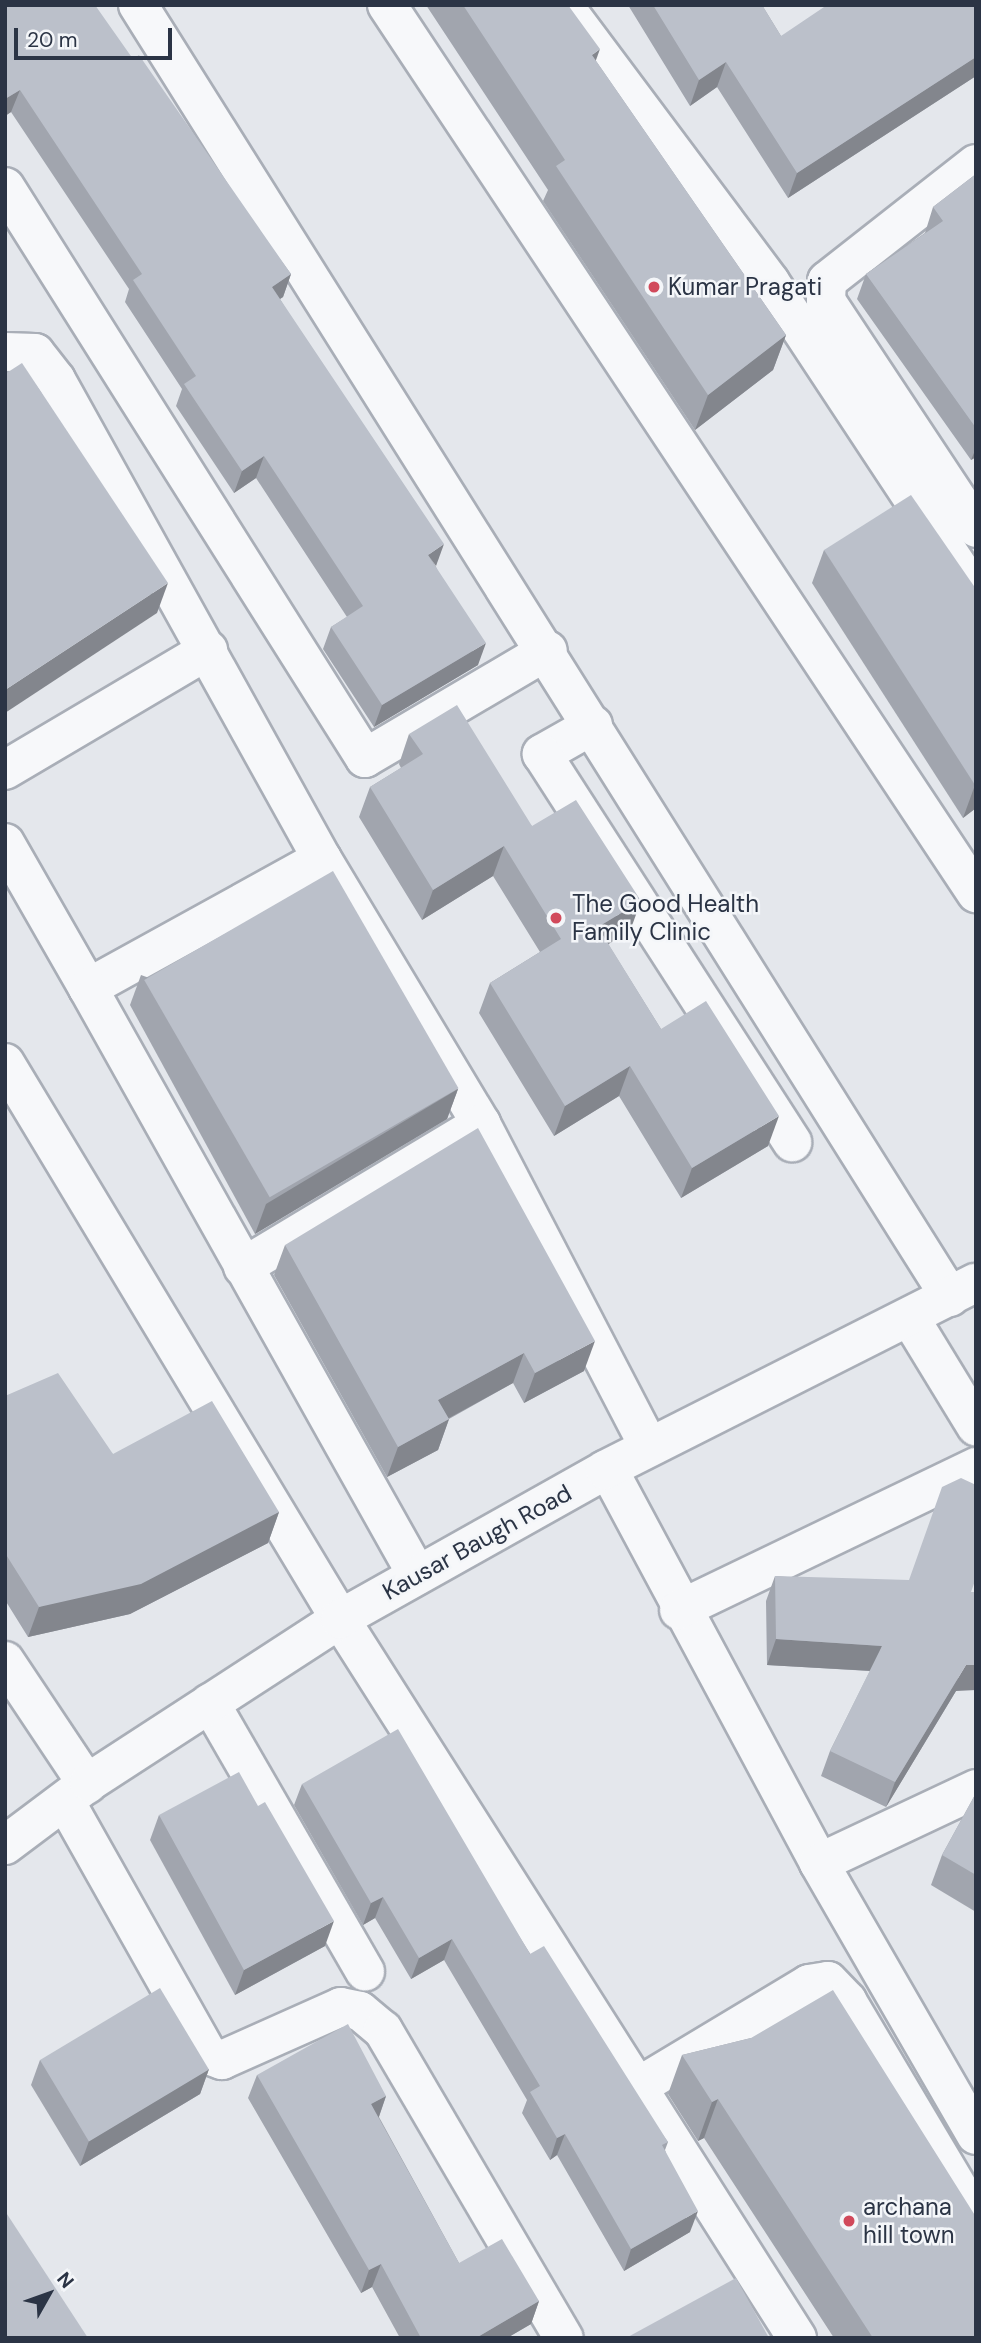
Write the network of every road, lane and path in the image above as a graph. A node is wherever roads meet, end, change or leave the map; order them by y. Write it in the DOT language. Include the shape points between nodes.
graph roads {
  1 [pos="138,5"];
  2 [pos="387,5"];
  3 [pos="563,5"];
  4 [pos="976,164"];
  5 [pos="5,187"];
  6 [pos="5,352"];
  7 [pos="976,528"];
  8 [pos="976,595"];
  9 [pos="208,650"];
  10 [pos="548,650"];
  11 [pos="593,725"];
  12 [pos="5,770"];
  13 [pos="5,843"];
  14 [pos="322,859"];
  15 [pos="976,893"];
  16 [pos="727,945"];
  17 [pos="683,973"];
  18 [pos="88,988"];
  19 [pos="5,1063"];
  20 [pos="481,1124"];
  21 [pos="792,1142"];
  22 [pos="243,1267"];
  23 [pos="963,1290"];
  24 [pos="910,1318"];
  25 [pos="976,1426"];
  26 [pos="649,1447"];
  27 [pos="976,1467"];
  28 [pos="608,1469"];
  29 [pos="417,1575"];
  30 [pos="679,1610"];
  31 [pos="340,1619"];
  32 [pos="5,1661"];
  33 [pos="210,1703"];
  34 [pos="976,1789"];
  35 [pos="76,1792"];
  36 [pos="5,1846"];
  37 [pos="818,1863"];
  38 [pos="365,1972"];
  39 [pos="640,2085"];
  40 [pos="976,2135"];
  41 [pos="976,2218"];
  42 [pos="564,2338"];
  43 [pos="797,2338"];
  1 -- 10 [label="street"];
  2 -- 15 [label="street"];
  3 -- 8 [label="street" via="770,282"];
  4 -- 7 [label="street" via="827,281 826,301"];
  5 -- 10 [label="street" via="365,758"];
  6 -- 9 [label="street" via="35,353 56,380"];
  9 -- 12 [label="street"];
  9 -- 14 [label="street"];
  10 -- 11 [label="street"];
  11 -- 16 [label="street"];
  11 -- 17 [label="street" via="542,754"];
  13 -- 18 [label="street"];
  14 -- 18 [label="street"];
  14 -- 20 [label="street"];
  16 -- 17 [label="street"];
  16 -- 23 [label="street"];
  17 -- 21 [label="street"];
  18 -- 22 [label="street"];
  19 -- 31 [label="street"];
  20 -- 22 [label="street"];
  20 -- 26 [label="street"];
  22 -- 29 [label="street"];
  23 -- 24 [label="street, Kausar Baugh Road"];
  24 -- 25 [label="street"];
  24 -- 26 [label="street, Kausar Baugh Road"];
  26 -- 28 [label="street, Kausar Baugh Road"];
  27 -- 30 [label="street"];
  28 -- 29 [label="street, Kausar Baugh Road"];
  28 -- 30 [label="street"];
  29 -- 31 [label="street, Kausar Baugh Road"];
  30 -- 37 [label="street"];
  31 -- 33 [label="street, Kausar Baugh Road"];
  31 -- 39 [label="street"];
  32 -- 35 [label="street"];
  33 -- 35 [label="street, Kausar Baugh Road"];
  33 -- 38 [label="street"];
  34 -- 37 [label="street"];
  35 -- 36 [label="street, Kausar Baugh Road"];
  35 -- 42 [label="street" via="208,2055 222,2060 341,2007 360,2011 383,2030"];
  37 -- 40 [label="street"];
  39 -- 41 [label="street" via="809,1984 828,1981 847,2001"];
  39 -- 43 [label="street"];
}
